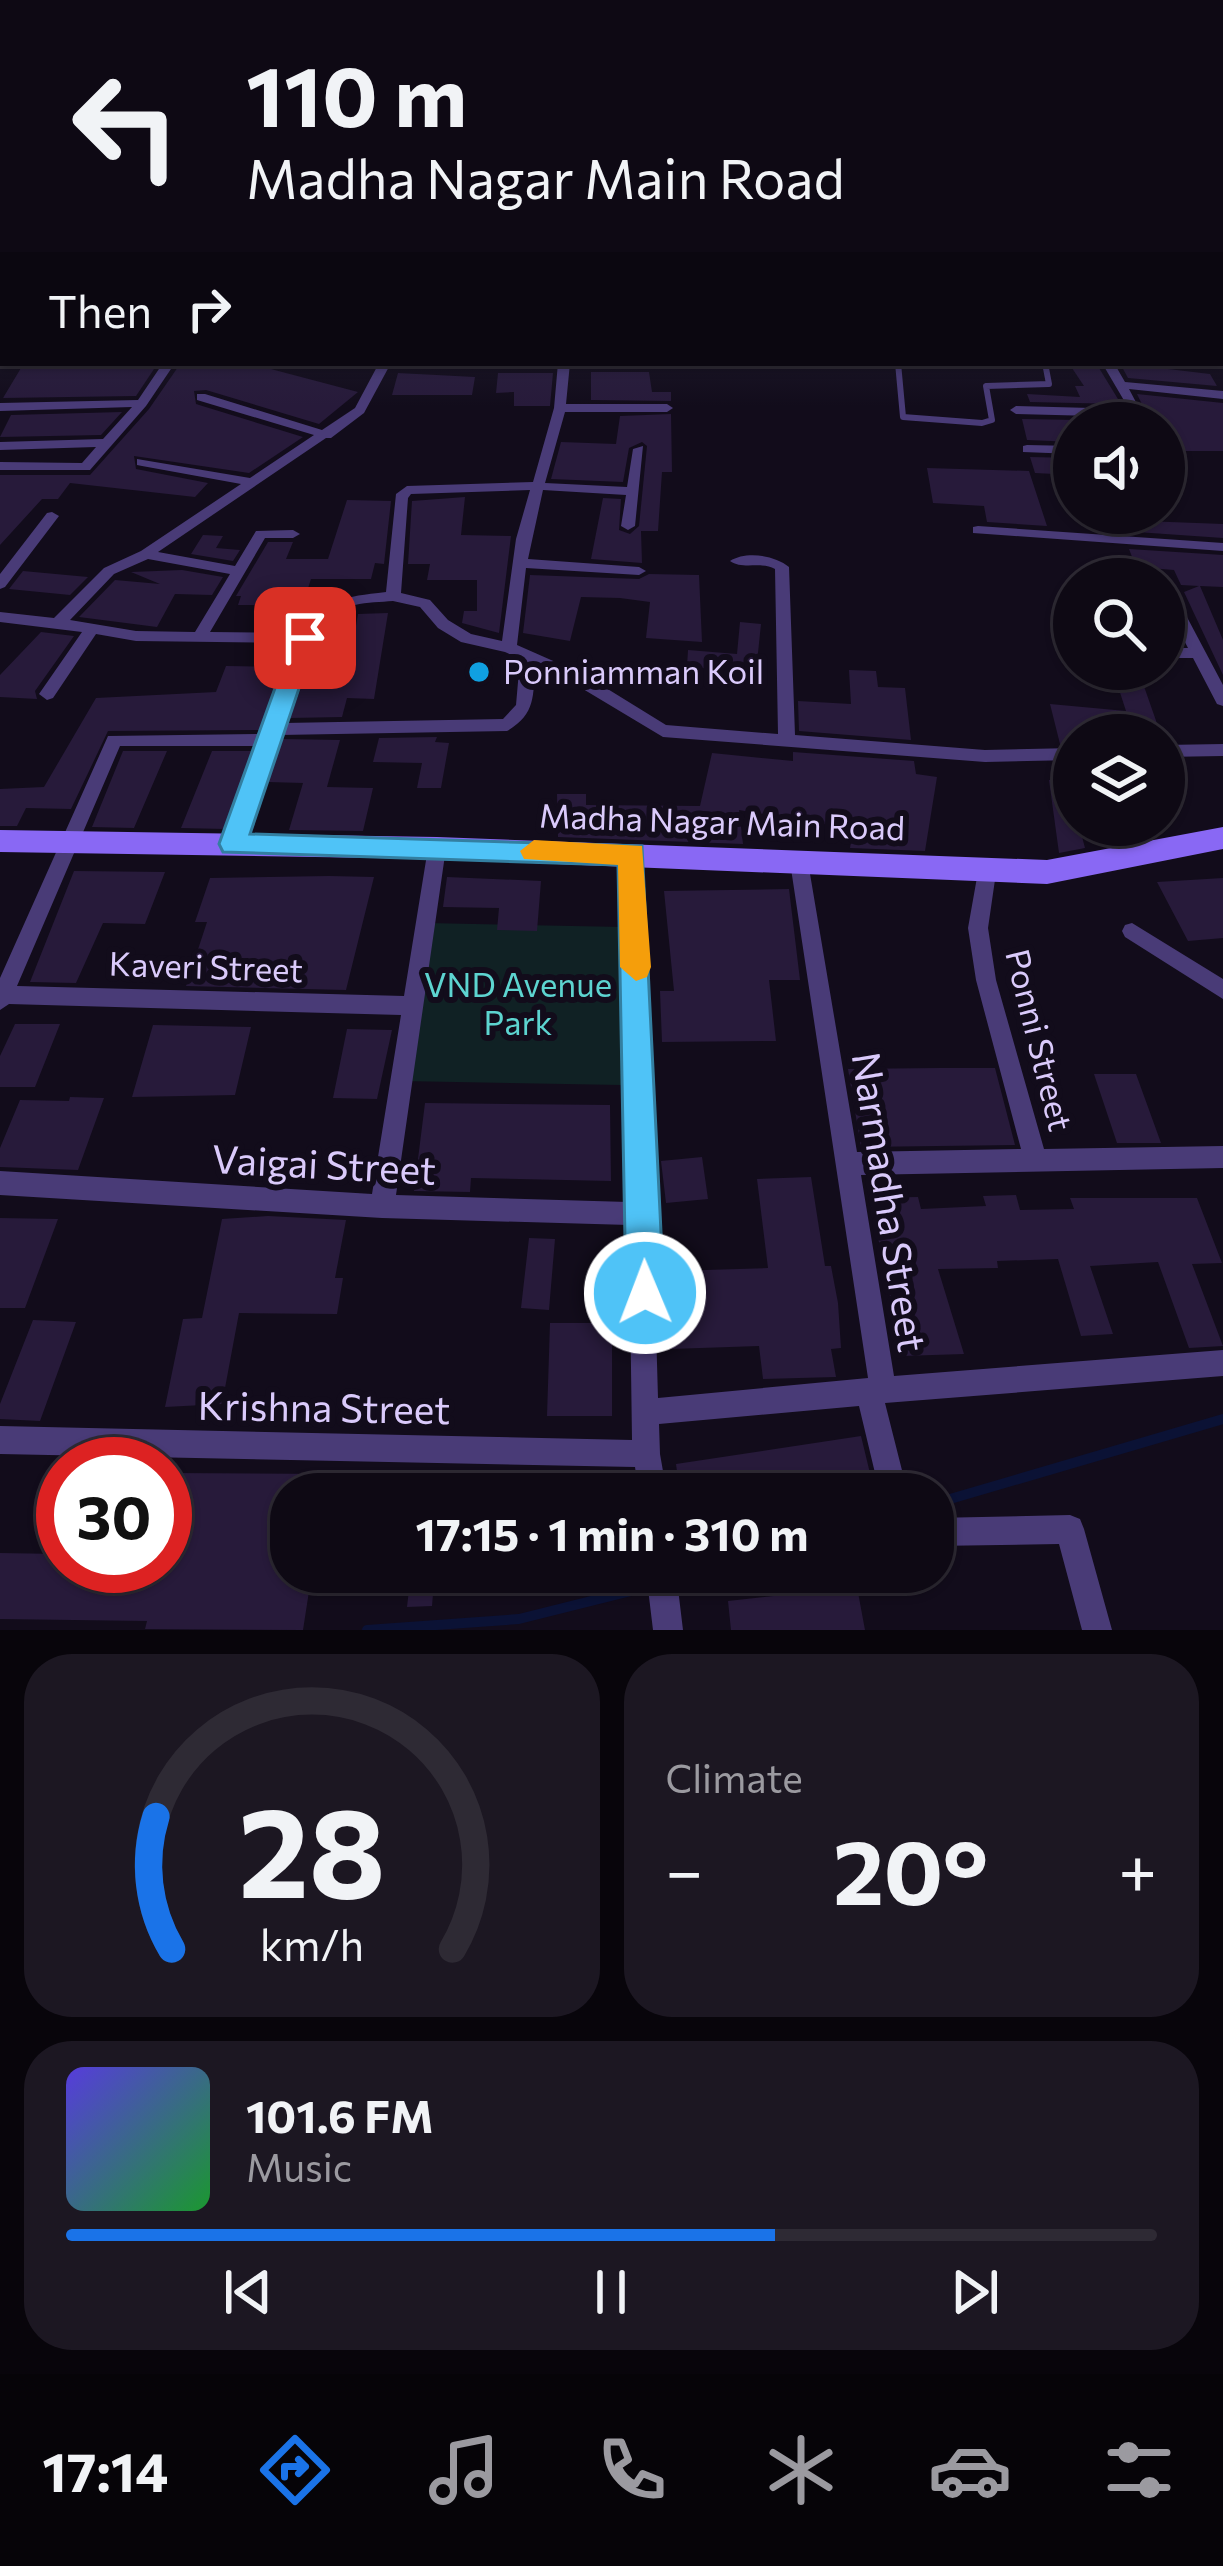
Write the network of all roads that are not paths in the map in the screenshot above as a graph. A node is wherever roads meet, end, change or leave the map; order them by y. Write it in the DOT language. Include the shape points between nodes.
graph roads {
  1 [pos="167,366"];
  2 [pos="383,366"];
  3 [pos="564,366"];
  4 [pos="898,366"];
  5 [pos="1046,366"];
  6 [pos="1110,366"];
  7 [pos="1120,385"];
  8 [pos="1223,395"];
  9 [pos="201,397"];
  10 [pos="1130,402"];
  11 [pos="142,404"];
  12 [pos="0,407"];
  13 [pos="560,408"];
  14 [pos="667,408"];
  15 [pos="1016,410"];
  16 [pos="1053,412"];
  17 [pos="328,435"];
  18 [pos="107,443"];
  19 [pos="0,446"];
  20 [pos="639,449"];
  21 [pos="1027,449"];
  22 [pos="1053,450"];
  23 [pos="142,461"];
  24 [pos="0,466"];
  25 [pos="250,482"];
  26 [pos="536,486"];
  27 [pos="633,491"];
  28 [pos="52,516"];
  29 [pos="628,526"];
  30 [pos="978,530"];
  31 [pos="293,534"];
  32 [pos="1223,547"];
  33 [pos="146,554"];
  34 [pos="736,561"];
  35 [pos="520,563"];
  36 [pos="237,571"];
  37 [pos="639,572"];
  38 [pos="0,584"];
  39 [pos="393,596"];
  40 [pos="0,617"];
  41 [pos="58,622"];
  42 [pos="1185,628"];
  43 [pos="92,629"];
  44 [pos="309,631"];
  45 [pos="199,637"];
  46 [pos="509,648"];
  47 [pos="1185,653"];
  48 [pos="1198,653"];
  49 [pos="528,656"];
  50 [pos="47,694"];
  51 [pos="1223,700"];
  52 [pos="271,734"];
  53 [pos="788,742"];
  54 [pos="1223,750"];
  55 [pos="1185,751"];
  56 [pos="1053,754"];
  57 [pos="1223,838"];
  58 [pos="0,841"];
  59 [pos="70,841"];
  60 [pos="233,844"];
  61 [pos="437,848"];
  62 [pos="632,854"];
  63 [pos="799,862"];
  64 [pos="988,866"];
  65 [pos="1132,931"];
  66 [pos="1223,990"];
  67 [pos="1,997"];
  68 [pos="411,1006"];
  69 [pos="1223,1157"];
  70 [pos="1035,1160"];
  71 [pos="845,1164"];
  72 [pos="0,1183"];
  73 [pos="382,1206"];
  74 [pos="644,1214"];
  75 [pos="1223,1364"];
  76 [pos="876,1391"];
  77 [pos="648,1412"];
  78 [pos="0,1440"];
  79 [pos="646,1454"];
  80 [pos="649,1473"];
  81 [pos="890,1473"];
  82 [pos="954,1531"];
  83 [pos="1097,1630"];
  1 -- 11 [label="street"];
  2 -- 17 [label="street" via="360,410"];
  3 -- 13 [label="street"];
  4 -- 5 [label="lane" via="903,417 982,423 992,420 986,386 1049,384"];
  6 -- 7 [label="street"];
  7 -- 8 [label="street"];
  7 -- 10 [label="street"];
  9 -- 17 [label="street"];
  11 -- 12 [label="street"];
  11 -- 18 [label="street"];
  13 -- 14 [label="street"];
  13 -- 26 [label="street"];
  15 -- 16 [label="street"];
  17 -- 25 [label="street"];
  18 -- 19 [label="street"];
  18 -- 24 [label="street" via="85,467"];
  20 -- 27 [label="street"];
  21 -- 22 [label="street"];
  23 -- 25 [label="street"];
  25 -- 33 [label="street"];
  26 -- 27 [label="street"];
  26 -- 35 [label="street"];
  26 -- 39 [label="street" via="407,490"];
  27 -- 29 [label="street"];
  28 -- 38 [label="street"];
  30 -- 32 [label="street"];
  31 -- 36 [label="street" via="261,534"];
  33 -- 36 [label="street"];
  33 -- 41 [label="street" via="110,571"];
  34 -- 53 [label="street" via="782,567"];
  35 -- 37 [label="street"];
  35 -- 46 [label="street"];
  36 -- 45 [label="street"];
  39 -- 44 [label="street" via="351,601"];
  39 -- 46 [label="street" via="425,603 466,638"];
  40 -- 41 [label="street"];
  41 -- 43 [label="street"];
  42 -- 48 [label="street"];
  43 -- 45 [label="street"];
  43 -- 50 [label="street"];
  44 -- 45 [label="street"];
  44 -- 52 [label="street"];
  46 -- 49 [label="street"];
  47 -- 48 [label="street"];
  48 -- 51 [label="street"];
  49 -- 52 [label="street" via="524,707 507,725"];
  49 -- 53 [label="street" via="663,731"];
  52 -- 59 [label="street" via="118,737"];
  52 -- 60 [label="street"];
  53 -- 56 [label="street"];
  54 -- 55 [label="street"];
  57 -- 64 [label="street, Madha Nagar Main Road" via="1047,872"];
  58 -- 59 [label="street, Madha Nagar Main Road"];
  59 -- 60 [label="street, Madha Nagar Main Road"];
  59 -- 67 [label="street"];
  60 -- 61 [label="street, Madha Nagar Main Road"];
  61 -- 62 [label="street, Madha Nagar Main Road"];
  61 -- 68 [label="street"];
  62 -- 63 [label="street, Madha Nagar Main Road"];
  62 -- 74 [label="street"];
  63 -- 64 [label="street, Madha Nagar Main Road"];
  63 -- 71 [label="street, Narmadha Street"];
  64 -- 70 [label="street, Ponni Street" via="978,928 986,980"];
  65 -- 66 [label="street"];
  67 -- 68 [label="street, Kaveri Street"];
  68 -- 73 [label="street"];
  69 -- 70 [label="street"];
  70 -- 71 [label="street"];
  71 -- 76 [label="street, Narmadha Street"];
  72 -- 73 [label="street, Vaigai Street"];
  73 -- 74 [label="street, Vaigai Street"];
  74 -- 77 [label="street"];
  75 -- 76 [label="street"];
  76 -- 77 [label="street, Narmadha Street"];
  76 -- 81 [label="street"];
  77 -- 79 [label="street"];
  78 -- 79 [label="street, Krishna Street"];
  79 -- 80 [label="street"];
  82 -- 83 [label="street" via="1070,1528"];
}
